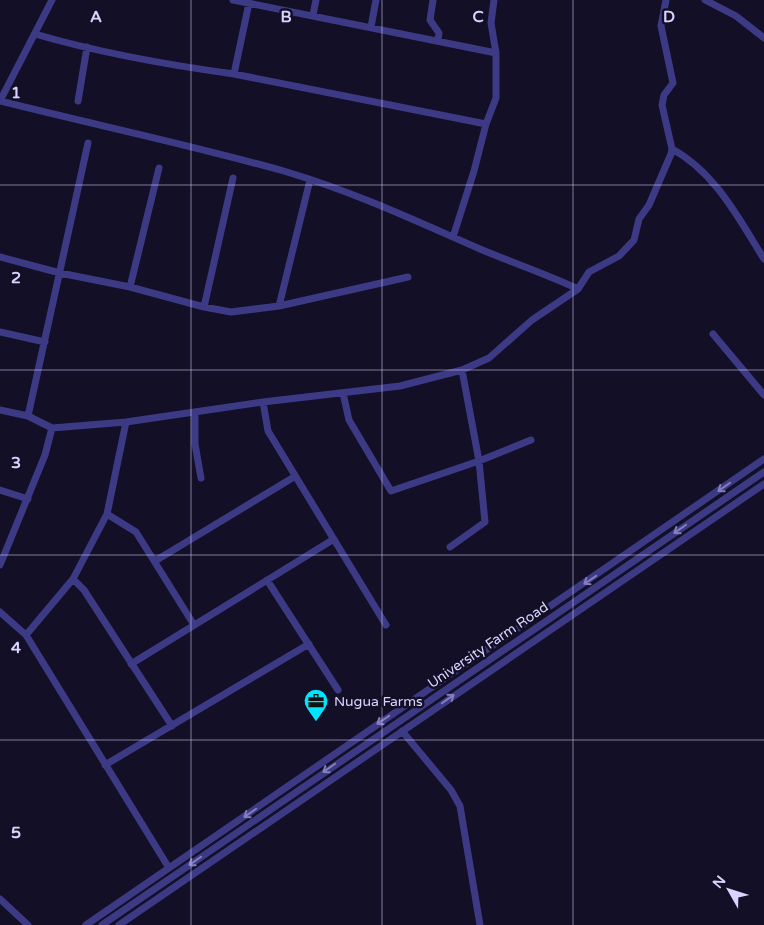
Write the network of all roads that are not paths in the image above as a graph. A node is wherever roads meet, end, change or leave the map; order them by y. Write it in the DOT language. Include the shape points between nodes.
graph roads {
  1 [pos="52,0"];
  2 [pos="233,0"];
  3 [pos="316,0"];
  4 [pos="376,0"];
  5 [pos="433,0"];
  6 [pos="494,0"];
  7 [pos="666,0"];
  8 [pos="710,1"];
  9 [pos="249,3"];
  10 [pos="314,16"];
  11 [pos="371,27"];
  12 [pos="35,34"];
  13 [pos="764,38"];
  14 [pos="438,40"];
  15 [pos="87,48"];
  16 [pos="496,53"];
  17 [pos="234,74"];
  18 [pos="78,100"];
  19 [pos="0,101"];
  20 [pos="486,124"];
  21 [pos="88,143"];
  22 [pos="672,149"];
  23 [pos="159,168"];
  24 [pos="233,178"];
  25 [pos="310,180"];
  26 [pos="453,237"];
  27 [pos="0,257"];
  28 [pos="764,259"];
  29 [pos="60,273"];
  30 [pos="408,277"];
  31 [pos="130,287"];
  32 [pos="578,289"];
  33 [pos="279,306"];
  34 [pos="204,307"];
  35 [pos="0,332"];
  36 [pos="713,334"];
  37 [pos="45,342"];
  38 [pos="462,370"];
  39 [pos="343,393"];
  40 [pos="764,395"];
  41 [pos="263,402"];
  42 [pos="0,410"];
  43 [pos="195,412"];
  44 [pos="28,416"];
  45 [pos="126,422"];
  46 [pos="52,428"];
  47 [pos="531,440"];
  48 [pos="764,459"];
  49 [pos="479,461"];
  50 [pos="764,472"];
  51 [pos="294,477"];
  52 [pos="201,478"];
  53 [pos="764,484"];
  54 [pos="0,490"];
  55 [pos="28,499"];
  56 [pos="107,514"];
  57 [pos="334,539"];
  58 [pos="450,547"];
  59 [pos="155,561"];
  60 [pos="0,565"];
  61 [pos="72,579"];
  62 [pos="267,580"];
  63 [pos="0,612"];
  64 [pos="194,625"];
  65 [pos="386,625"];
  66 [pos="26,636"];
  67 [pos="308,644"];
  68 [pos="131,664"];
  69 [pos="338,690"];
  70 [pos="172,726"];
  71 [pos="402,731"];
  72 [pos="105,765"];
  73 [pos="169,868"];
  74 [pos="0,900"];
  75 [pos="28,925"];
  76 [pos="86,925"];
  77 [pos="102,925"];
  78 [pos="119,925"];
  79 [pos="480,925"];
  1 -- 12 [label="street"];
  2 -- 9 [label="street"];
  3 -- 10 [label="street"];
  4 -- 11 [label="street"];
  5 -- 14 [label="street" via="430,20 439,33"];
  6 -- 16 [label="street" via="492,23"];
  7 -- 22 [label="street" via="661,26 673,83 664,95 662,113"];
  8 -- 13 [label="street"];
  9 -- 10 [label="street"];
  9 -- 17 [label="street"];
  10 -- 11 [label="street"];
  11 -- 14 [label="street"];
  12 -- 15 [label="street"];
  12 -- 19 [label="street"];
  14 -- 16 [label="street"];
  15 -- 17 [label="street"];
  15 -- 18 [label="street"];
  16 -- 20 [label="street" via="496,98"];
  17 -- 20 [label="street"];
  19 -- 25 [label="street" via="240,159"];
  20 -- 26 [label="street"];
  21 -- 29 [label="street"];
  22 -- 28 [label="street" via="704,171"];
  22 -- 32 [label="street" via="649,205 639,219 634,240 619,256 589,272"];
  23 -- 31 [label="street"];
  24 -- 34 [label="street"];
  25 -- 26 [label="street" via="365,198"];
  25 -- 33 [label="street"];
  26 -- 32 [label="street"];
  27 -- 29 [label="street"];
  29 -- 31 [label="street"];
  29 -- 37 [label="street"];
  30 -- 33 [label="street"];
  31 -- 34 [label="street"];
  32 -- 38 [label="street" via="532,320 489,358"];
  33 -- 34 [label="street" via="231,312"];
  35 -- 37 [label="street"];
  36 -- 40 [label="street"];
  37 -- 44 [label="street"];
  38 -- 39 [label="street" via="400,386"];
  38 -- 49 [label="street"];
  39 -- 41 [label="street"];
  39 -- 49 [label="street" via="350,420 391,491"];
  41 -- 43 [label="street"];
  41 -- 51 [label="street" via="268,432"];
  42 -- 44 [label="street"];
  43 -- 45 [label="street"];
  43 -- 52 [label="street" via="195,444"];
  44 -- 46 [label="street"];
  45 -- 46 [label="street"];
  45 -- 56 [label="street"];
  46 -- 55 [label="street"];
  47 -- 49 [label="street"];
  48 -- 73 [label="street, one-way"];
  49 -- 58 [label="street" via="485,522"];
  50 -- 77 [label="street, University Farm Road, one-way"];
  51 -- 57 [label="street"];
  51 -- 59 [label="street"];
  71 -- 53 [label="street, University Farm Road, one-way"];
  54 -- 55 [label="street"];
  55 -- 60 [label="street"];
  56 -- 59 [label="street" via="136,532"];
  56 -- 61 [label="street"];
  57 -- 62 [label="street"];
  57 -- 65 [label="street"];
  59 -- 64 [label="street"];
  61 -- 66 [label="street"];
  61 -- 68 [label="street" via="84,590"];
  62 -- 64 [label="street"];
  62 -- 67 [label="street"];
  63 -- 66 [label="street"];
  64 -- 68 [label="street"];
  66 -- 72 [label="street"];
  67 -- 69 [label="street"];
  67 -- 70 [label="street"];
  68 -- 70 [label="street"];
  70 -- 72 [label="street"];
  71 -- 78 [label="street, University Farm Road"];
  71 -- 79 [label="street" via="451,790 460,806"];
  72 -- 73 [label="street"];
  73 -- 76 [label="street"];
  74 -- 75 [label="street"];
}
